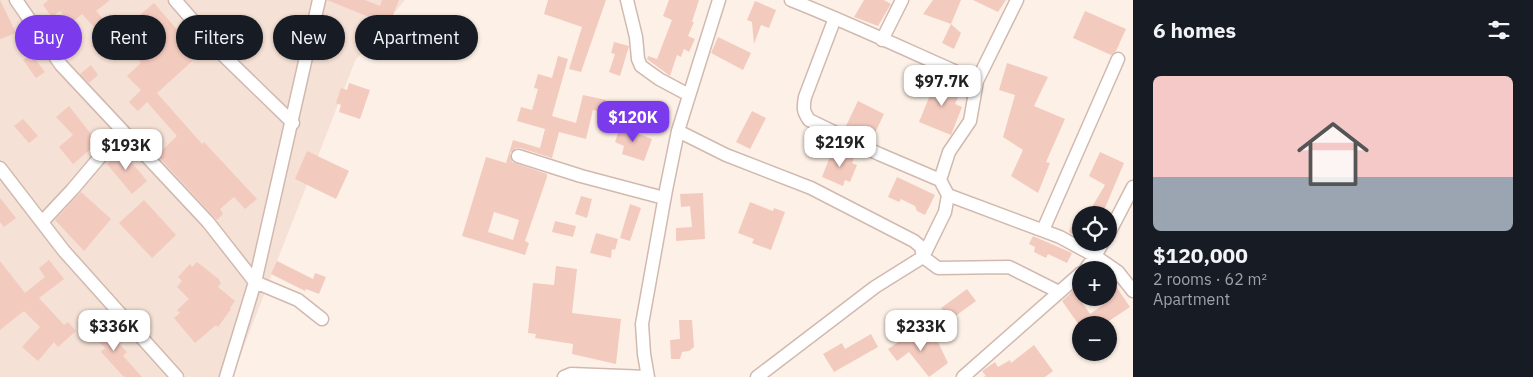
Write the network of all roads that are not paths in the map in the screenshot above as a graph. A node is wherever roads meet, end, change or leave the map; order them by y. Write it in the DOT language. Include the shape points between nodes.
graph roads {
  1 [pos="16,0"];
  2 [pos="175,0"];
  3 [pos="319,0"];
  4 [pos="628,0"];
  5 [pos="719,0"];
  6 [pos="791,0"];
  7 [pos="902,0"];
  8 [pos="1017,0"];
  9 [pos="835,18"];
  10 [pos="882,40"];
  11 [pos="1118,59"];
  12 [pos="977,81"];
  13 [pos="689,95"];
  14 [pos="293,123"];
  15 [pos="122,131"];
  16 [pos="678,131"];
  17 [pos="518,156"];
  18 [pos="0,168"];
  19 [pos="940,180"];
  20 [pos="1133,188"];
  21 [pos="948,195"];
  22 [pos="664,198"];
  23 [pos="1130,201"];
  24 [pos="1117,221"];
  25 [pos="42,222"];
  26 [pos="1043,230"];
  27 [pos="1098,251"];
  28 [pos="1095,256"];
  29 [pos="923,257"];
  30 [pos="1091,261"];
  31 [pos="1072,281"];
  32 [pos="255,282"];
  33 [pos="1059,292"];
  34 [pos="1133,292"];
  35 [pos="322,319"];
  36 [pos="177,377"];
  37 [pos="226,377"];
  38 [pos="564,377"];
  39 [pos="648,377"];
  40 [pos="756,377"];
  41 [pos="963,377"];
  1 -- 15 [label="street" via="61,65"];
  2 -- 14 [label="street" via="222,54"];
  3 -- 14 [label="street"];
  4 -- 13 [label="street" via="641,66"];
  5 -- 13 [label="street"];
  6 -- 9 [label="street"];
  7 -- 10 [label="street"];
  8 -- 12 [label="street"];
  9 -- 10 [label="street"];
  9 -- 19 [label="street" via="805,97 804,113 809,120"];
  10 -- 12 [label="street"];
  11 -- 26 [label="street"];
  12 -- 19 [label="street" via="970,121 948,152"];
  13 -- 16 [label="street"];
  14 -- 32 [label="street"];
  15 -- 25 [label="street"];
  15 -- 32 [label="street" via="208,222"];
  16 -- 22 [label="street"];
  16 -- 29 [label="street" via="726,155 811,188 864,213 914,240 921,247"];
  17 -- 22 [label="street"];
  18 -- 25 [label="street"];
  19 -- 21 [label="street"];
  20 -- 23 [label="street"];
  21 -- 26 [label="street"];
  21 -- 29 [label="street" via="945,212"];
  22 -- 39 [label="street" via="642,324"];
  23 -- 24 [label="street"];
  25 -- 36 [label="street"];
  26 -- 28 [label="street"];
  27 -- 28 [label="street"];
  28 -- 30 [label="street"];
  28 -- 34 [label="street" via="1118,272"];
  29 -- 33 [label="street" via="938,268 1008,267"];
  29 -- 40 [label="street" via="875,288"];
  31 -- 33 [label="street"];
  32 -- 35 [label="street" via="298,300"];
  32 -- 37 [label="street"];
  33 -- 41 [label="street"];
  38 -- 39 [label="street" via="571,374"];
}
